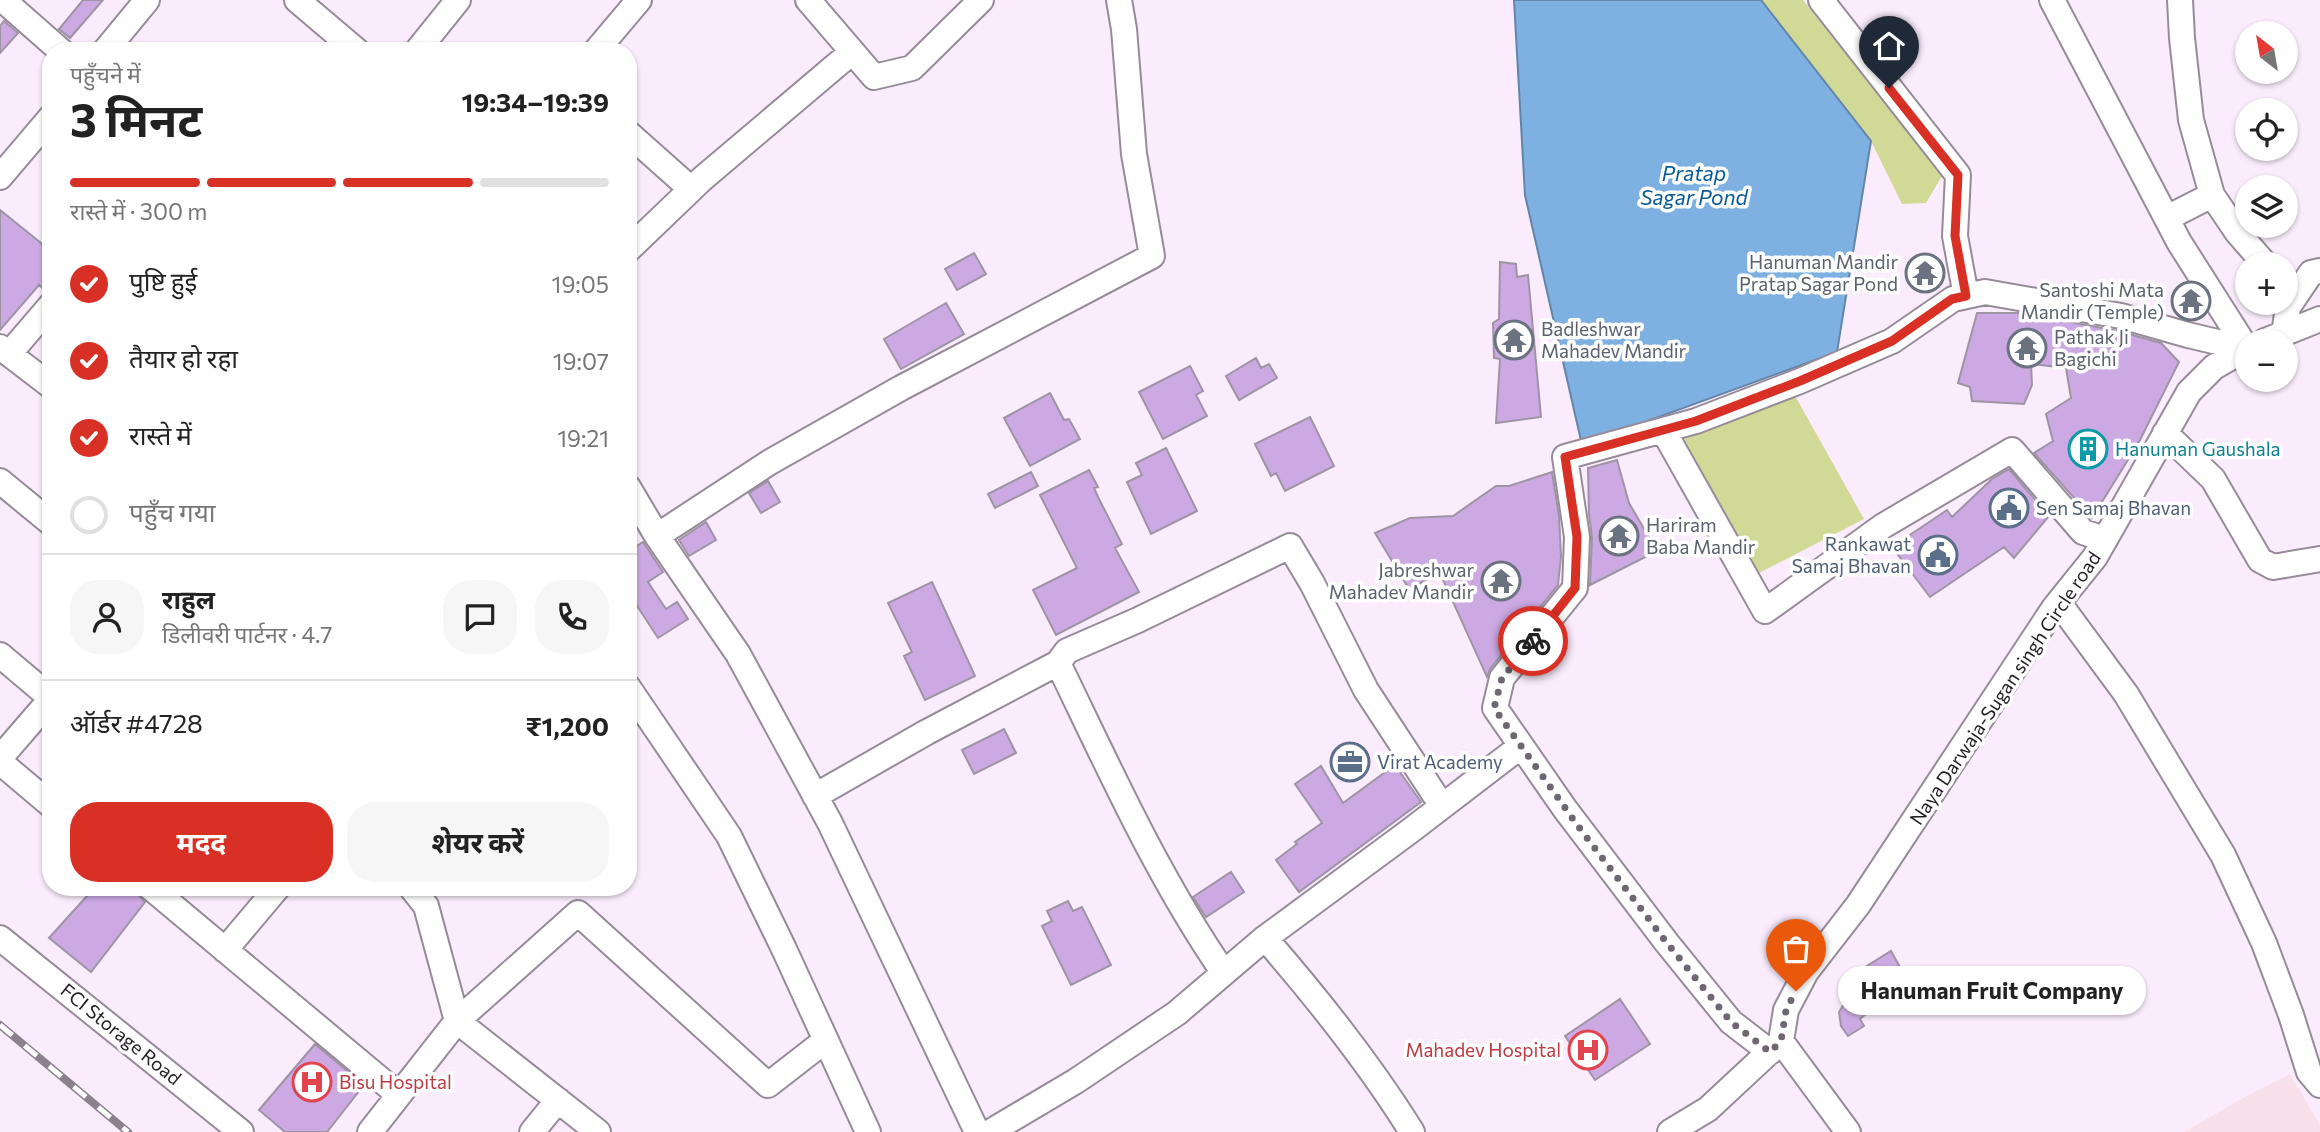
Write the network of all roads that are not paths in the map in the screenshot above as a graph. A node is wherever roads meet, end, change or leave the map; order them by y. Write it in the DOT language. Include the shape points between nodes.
graph roads {
  1 [pos="3,0"];
  2 [pos="297,0"];
  3 [pos="458,0"];
  4 [pos="639,0"];
  5 [pos="808,0"];
  6 [pos="981,0"];
  7 [pos="1119,0"];
  8 [pos="1821,0"];
  9 [pos="2052,0"];
  10 [pos="2180,0"];
  11 [pos="137,4"];
  12 [pos="51,42"];
  13 [pos="111,42"];
  14 [pos="346,42"];
  15 [pos="424,42"];
  16 [pos="604,42"];
  17 [pos="852,52"];
  18 [pos="42,128"];
  19 [pos="637,141"];
  20 [pos="0,177"];
  21 [pos="691,189"];
  22 [pos="2212,195"];
  23 [pos="2166,218"];
  24 [pos="637,241"];
  25 [pos="2254,252"];
  26 [pos="2320,271"];
  27 [pos="2298,284"];
  28 [pos="1966,296"];
  29 [pos="42,314"];
  30 [pos="2320,319"];
  31 [pos="2294,329"];
  32 [pos="2235,330"];
  33 [pos="2235,346"];
  34 [pos="4,351"];
  35 [pos="2235,356"];
  36 [pos="42,379"];
  37 [pos="1663,430"];
  38 [pos="2165,433"];
  39 [pos="0,481"];
  40 [pos="637,502"];
  41 [pos="42,516"];
  42 [pos="657,536"];
  43 [pos="2104,539"];
  44 [pos="2320,559"];
  45 [pos="2059,603"];
  46 [pos="0,655"];
  47 [pos="1058,663"];
  48 [pos="42,691"];
  49 [pos="637,700"];
  50 [pos="42,710"];
  51 [pos="1521,746"];
  52 [pos="0,760"];
  53 [pos="815,796"];
  54 [pos="42,797"];
  55 [pos="1442,806"];
  56 [pos="161,896"];
  57 [pos="270,896"];
  58 [pos="418,896"];
  59 [pos="0,938"];
  60 [pos="1265,938"];
  61 [pos="225,950"];
  62 [pos="1224,973"];
  63 [pos="457,1021"];
  64 [pos="826,1040"];
  65 [pos="1775,1047"];
  66 [pos="2320,1085"];
  67 [pos="399,1095"];
  68 [pos="558,1100"];
  69 [pos="242,1132"];
  70 [pos="370,1132"];
  71 [pos="532,1132"];
  72 [pos="598,1132"];
  73 [pos="868,1132"];
  74 [pos="977,1132"];
  75 [pos="990,1132"];
  76 [pos="1412,1132"];
  77 [pos="1670,1132"];
  78 [pos="1848,1132"];
  1 -- 12 [label="street"];
  2 -- 14 [label="street"];
  3 -- 15 [label="street"];
  4 -- 16 [label="street"];
  5 -- 17 [label="street"];
  6 -- 17 [label="street" via="912,68 874,77"];
  7 -- 42 [label="street" via="1134,154 1152,256 770,462"];
  8 -- 28 [label="street" via="1958,175 1955,236"];
  9 -- 23 [label="street"];
  10 -- 22 [label="street" via="2190,120"];
  11 -- 13 [label="street"];
  17 -- 21 [label="street"];
  18 -- 20 [label="street"];
  19 -- 21 [label="street"];
  21 -- 24 [label="street"];
  22 -- 23 [label="street"];
  22 -- 25 [label="street"];
  23 -- 32 [label="street"];
  26 -- 27 [label="street"];
  28 -- 33 [label="street" via="1985,292 2121,316"];
  28 -- 37 [label="street" via="1952,299 1892,341 1800,381"];
  29 -- 34 [label="street"];
  30 -- 31 [label="street"];
  34 -- 36 [label="street"];
  35 -- 38 [label="street, Naya Darwaja-Sugan singh Circle road" via="2214,367 2189,392"];
  37 -- 43 [label="street" via="1765,611 1883,526 2012,450 2083,532"];
  37 -- 51 [label="street" via="1565,457 1577,537 1575,588 1502,678 1494,708"];
  38 -- 43 [label="street, Naya Darwaja-Sugan singh Circle road"];
  38 -- 44 [label="street" via="2213,479 2260,560 2273,567"];
  39 -- 41 [label="street"];
  40 -- 42 [label="street"];
  42 -- 53 [label="street" via="738,654"];
  43 -- 45 [label="street, Naya Darwaja-Sugan singh Circle road"];
  45 -- 65 [label="street, Naya Darwaja-Sugan singh Circle road" via="1858,905 1806,972 1786,1010"];
  45 -- 66 [label="street" via="2126,694 2223,855 2264,943 2309,1072"];
  46 -- 48 [label="street"];
  47 -- 53 [label="street"];
  47 -- 55 [label="street" via="1067,651 1290,546 1366,690"];
  47 -- 62 [label="street" via="1155,860"];
  49 -- 64 [label="street" via="729,836"];
  50 -- 52 [label="street"];
  51 -- 55 [label="street"];
  51 -- 65 [label="street" via="1609,869 1731,1022"];
  52 -- 54 [label="street"];
  53 -- 74 [label="street"];
  55 -- 60 [label="street"];
  56 -- 61 [label="street"];
  57 -- 61 [label="street"];
  58 -- 63 [label="street" via="426,906"];
  59 -- 69 [label="street, FCI Storage Road"];
  60 -- 62 [label="street"];
  60 -- 76 [label="street" via="1384,1088"];
  61 -- 67 [label="street"];
  62 -- 75 [label="street" via="1177,1013 1076,1082"];
  63 -- 64 [label="street" via="578,913 768,1086"];
  63 -- 67 [label="street"];
  63 -- 68 [label="street"];
  64 -- 73 [label="street"];
  65 -- 77 [label="street" via="1708,1109"];
  65 -- 78 [label="street"];
  67 -- 70 [label="street"];
  68 -- 71 [label="street"];
  68 -- 72 [label="street"];
}
